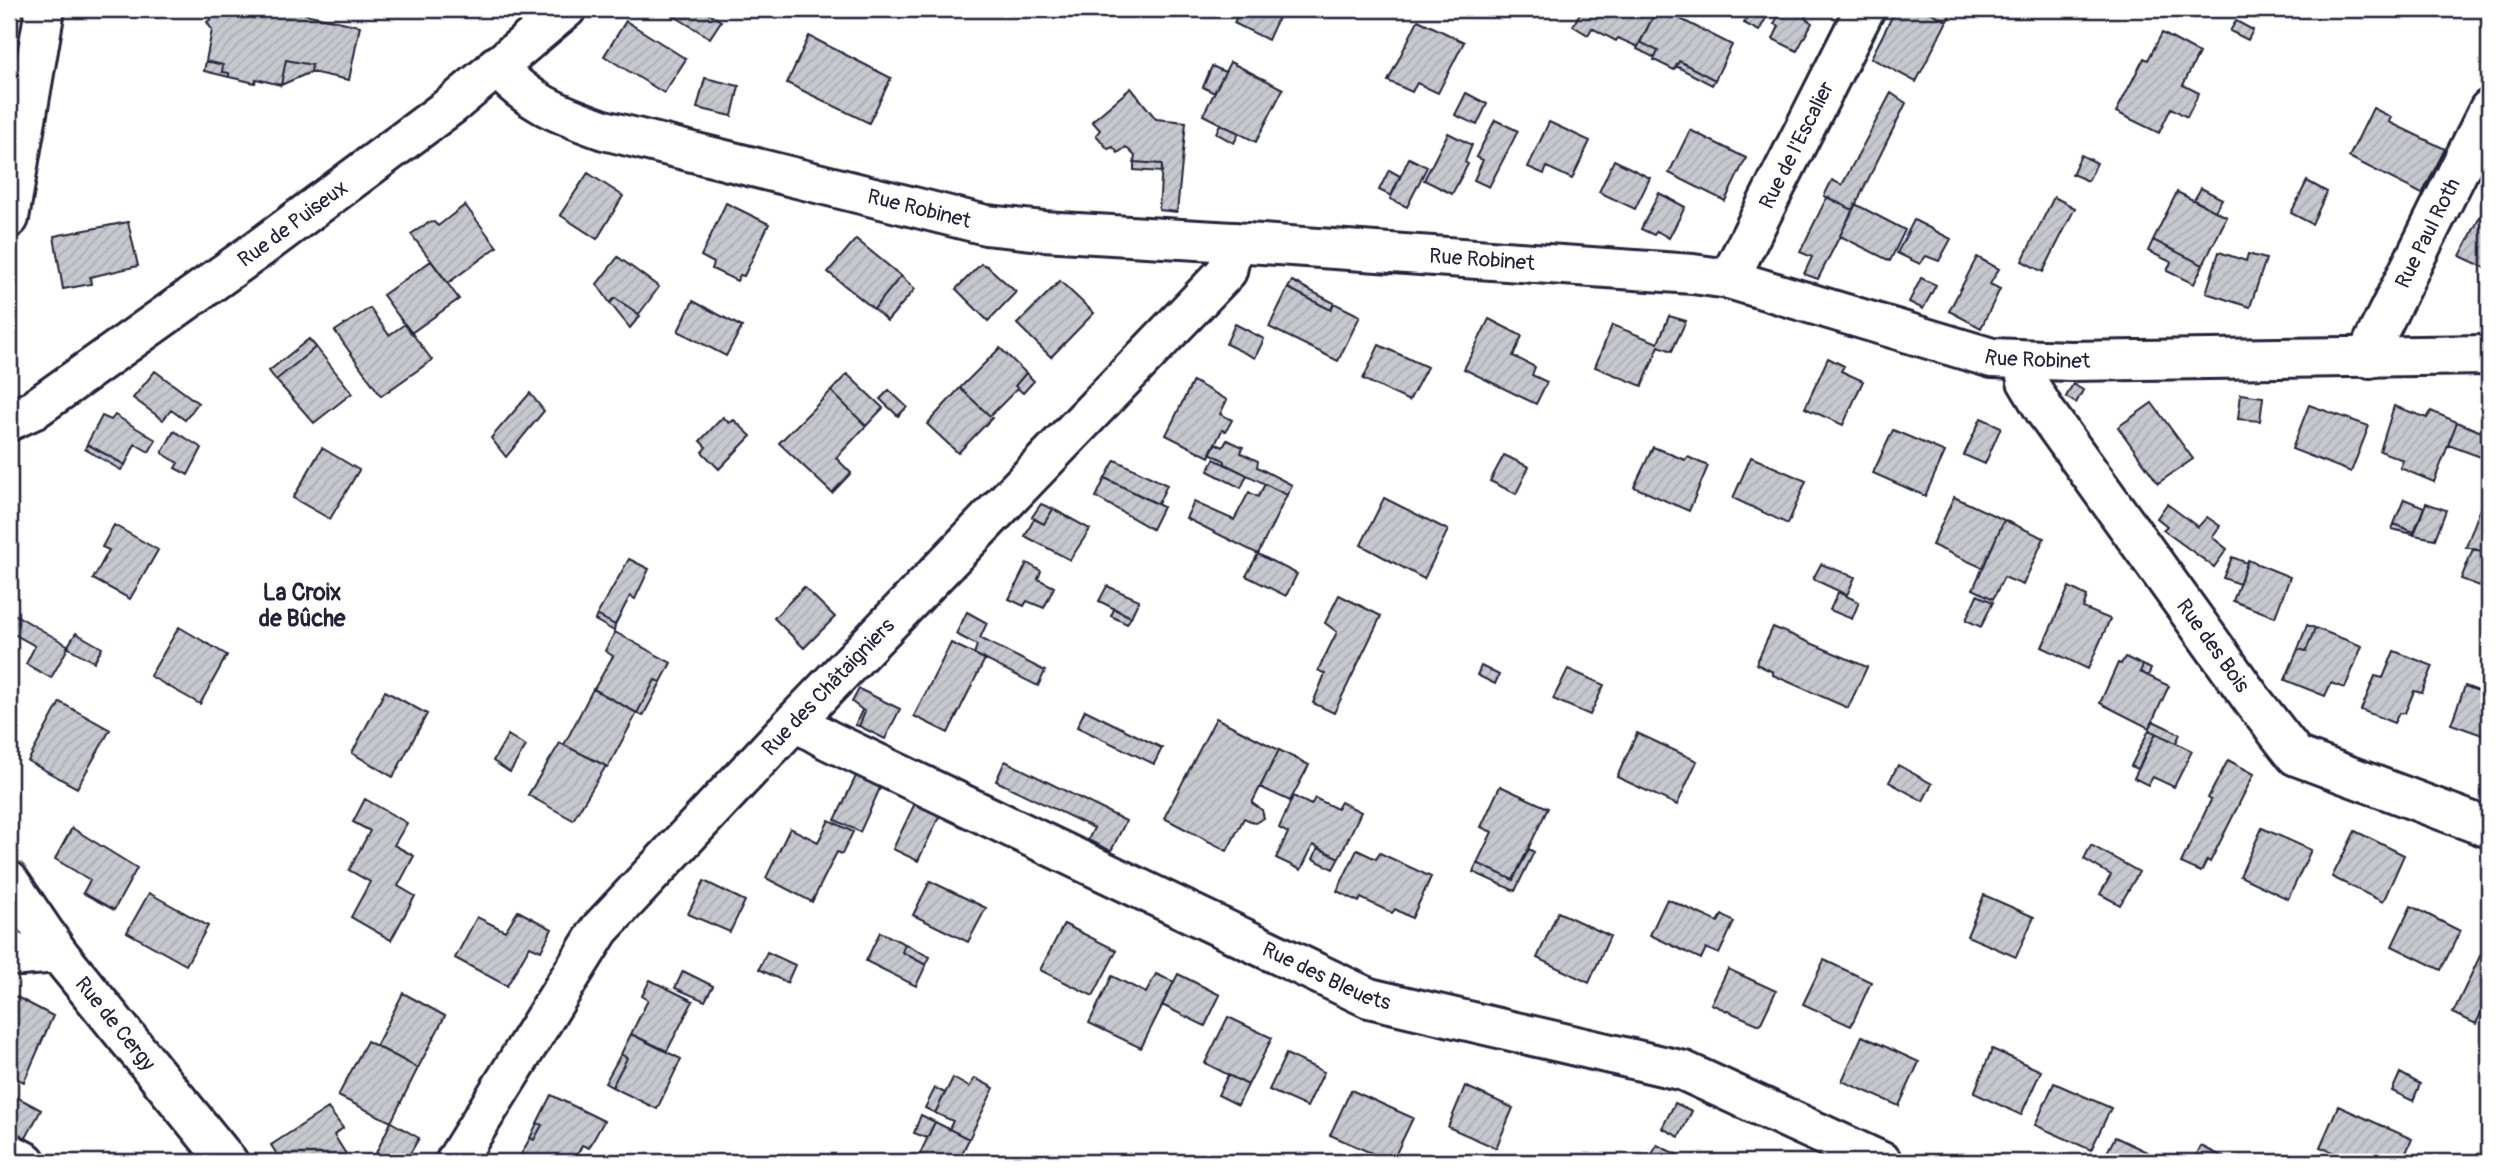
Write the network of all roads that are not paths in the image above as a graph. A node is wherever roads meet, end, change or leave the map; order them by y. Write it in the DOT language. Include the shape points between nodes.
graph roads {
  1 [pos="45,9"];
  2 [pos="566,9"];
  3 [pos="1865,9"];
  4 [pos="496,66"];
  5 [pos="2489,109"];
  6 [pos="9,218"];
  7 [pos="1233,242"];
  8 [pos="1729,279"];
  9 [pos="2489,355"];
  10 [pos="2370,358"];
  11 [pos="2023,360"];
  12 [pos="9,421"];
  13 [pos="795,721"];
  14 [pos="2489,828"];
  15 [pos="9,881"];
  16 [pos="9,950"];
  17 [pos="58,953"];
  18 [pos="9,1153"];
  19 [pos="26,1162"];
  20 [pos="228,1162"];
  21 [pos="455,1162"];
  22 [pos="1882,1162"];
  1 -- 6 [label="street"];
  2 -- 4 [label="street, Rue de Puiseux"];
  3 -- 8 [label="street, Rue de l'Escalier"];
  4 -- 7 [label="street, Rue Robinet" via="518,90 562,115 604,130 986,225"];
  4 -- 12 [label="street, Rue de Puiseux" via="453,104 260,248 33,410"];
  5 -- 10 [label="street, Rue Paul Roth" via="2373,343"];
  7 -- 8 [label="street, Rue Robinet"];
  7 -- 13 [label="street, Rue des Châtaigniers" via="1227,271"];
  8 -- 11 [label="street, Rue Robinet" via="1992,358"];
  9 -- 10 [label="street, Rue Robinet"];
  10 -- 11 [label="street, Rue Robinet"];
  11 -- 14 [label="street, Rue des Bois" via="2027,381 2045,411 2296,757"];
  13 -- 21 [label="street, Rue des Châtaigniers" via="600,929"];
  13 -- 22 [label="street, Rue des Bleuets" via="1369,998 1684,1071"];
  15 -- 17 [label="street, Rue de Cergy"];
  16 -- 17 [label="street" via="21,956"];
  17 -- 20 [label="street, Rue de Cergy"];
  18 -- 19 [label="street"];
}
